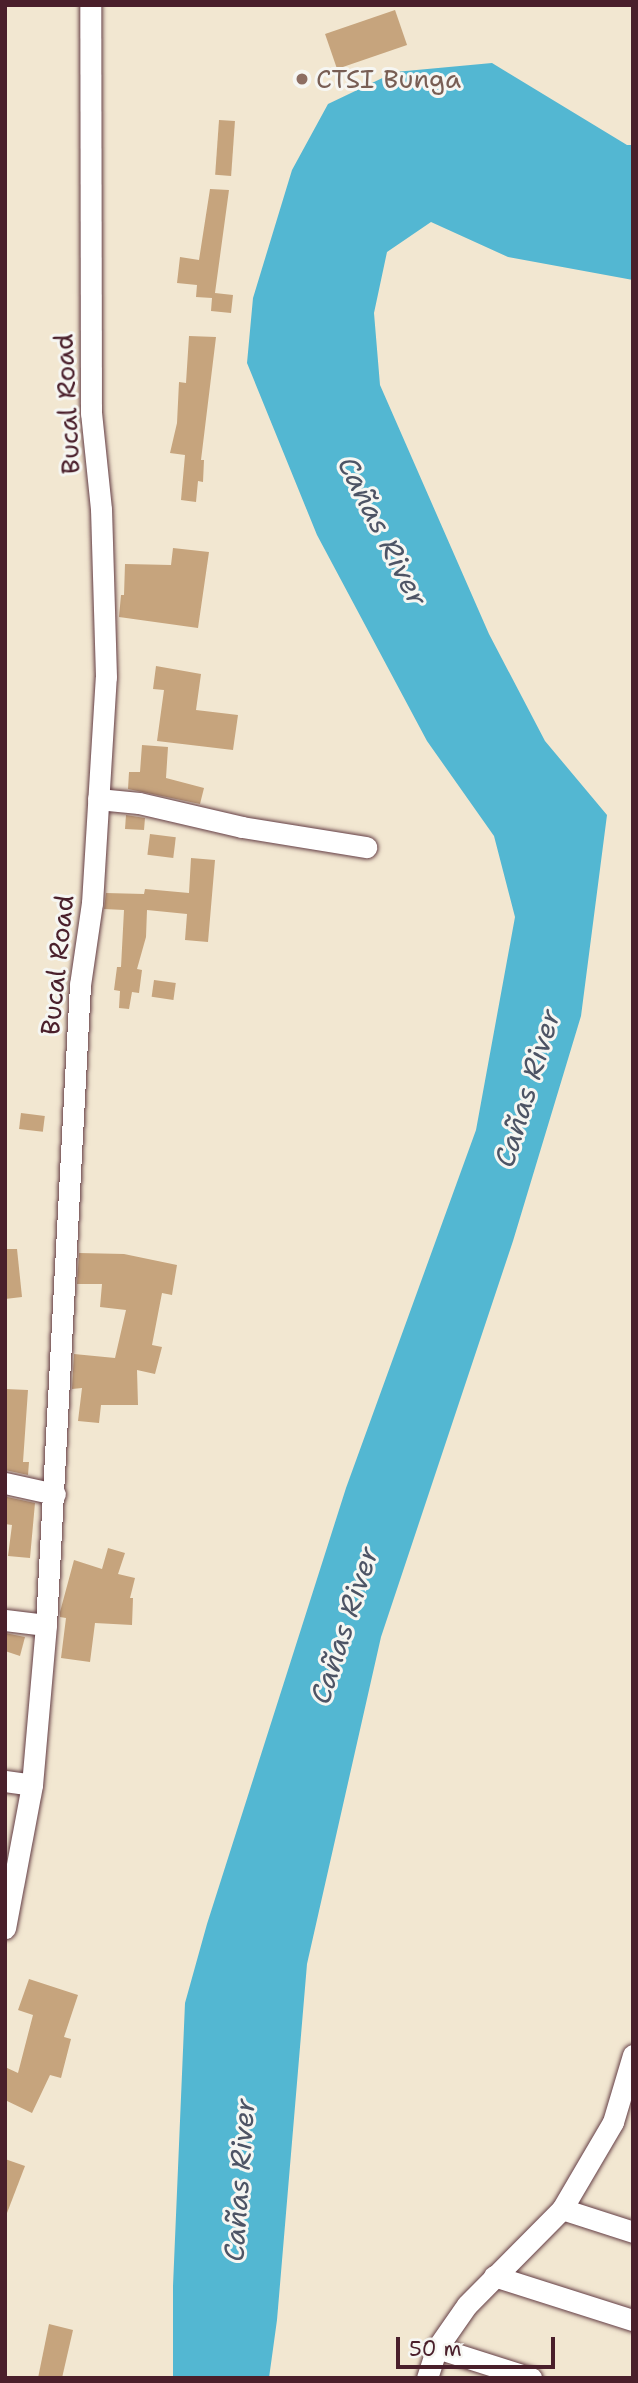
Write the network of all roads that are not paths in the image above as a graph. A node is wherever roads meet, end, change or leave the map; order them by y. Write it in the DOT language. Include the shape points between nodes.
graph roads {
  1 [pos="90,5"];
  2 [pos="98,799"];
  3 [pos="366,847"];
  4 [pos="5,1483"];
  5 [pos="55,1494"];
  6 [pos="5,1620"];
  7 [pos="46,1625"];
  8 [pos="5,1781"];
  9 [pos="32,1785"];
  10 [pos="5,1928"];
  11 [pos="633,2055"];
  12 [pos="623,2125"];
  13 [pos="562,2209"];
  14 [pos="633,2232"];
  15 [pos="494,2276"];
  16 [pos="633,2320"];
  17 [pos="437,2348"];
  18 [pos="427,2378"];
  19 [pos="531,2378"];
  1 -- 2 [label="street, Bucal Road" via="91,414 101,509 106,677"];
  2 -- 3 [label="street"];
  2 -- 5 [label="street, Bucal Road" via="92,903 80,985"];
  4 -- 5 [label="street"];
  5 -- 7 [label="street, Bucal Road"];
  6 -- 7 [label="street"];
  7 -- 9 [label="street, Bucal Road"];
  8 -- 9 [label="street"];
  9 -- 10 [label="street, Bucal Road"];
  11 -- 12 [label="street"];
  12 -- 13 [label="street"];
  13 -- 14 [label="street"];
  13 -- 15 [label="street"];
  15 -- 16 [label="street"];
  15 -- 17 [label="street"];
  17 -- 18 [label="street"];
  17 -- 19 [label="street"];
}
